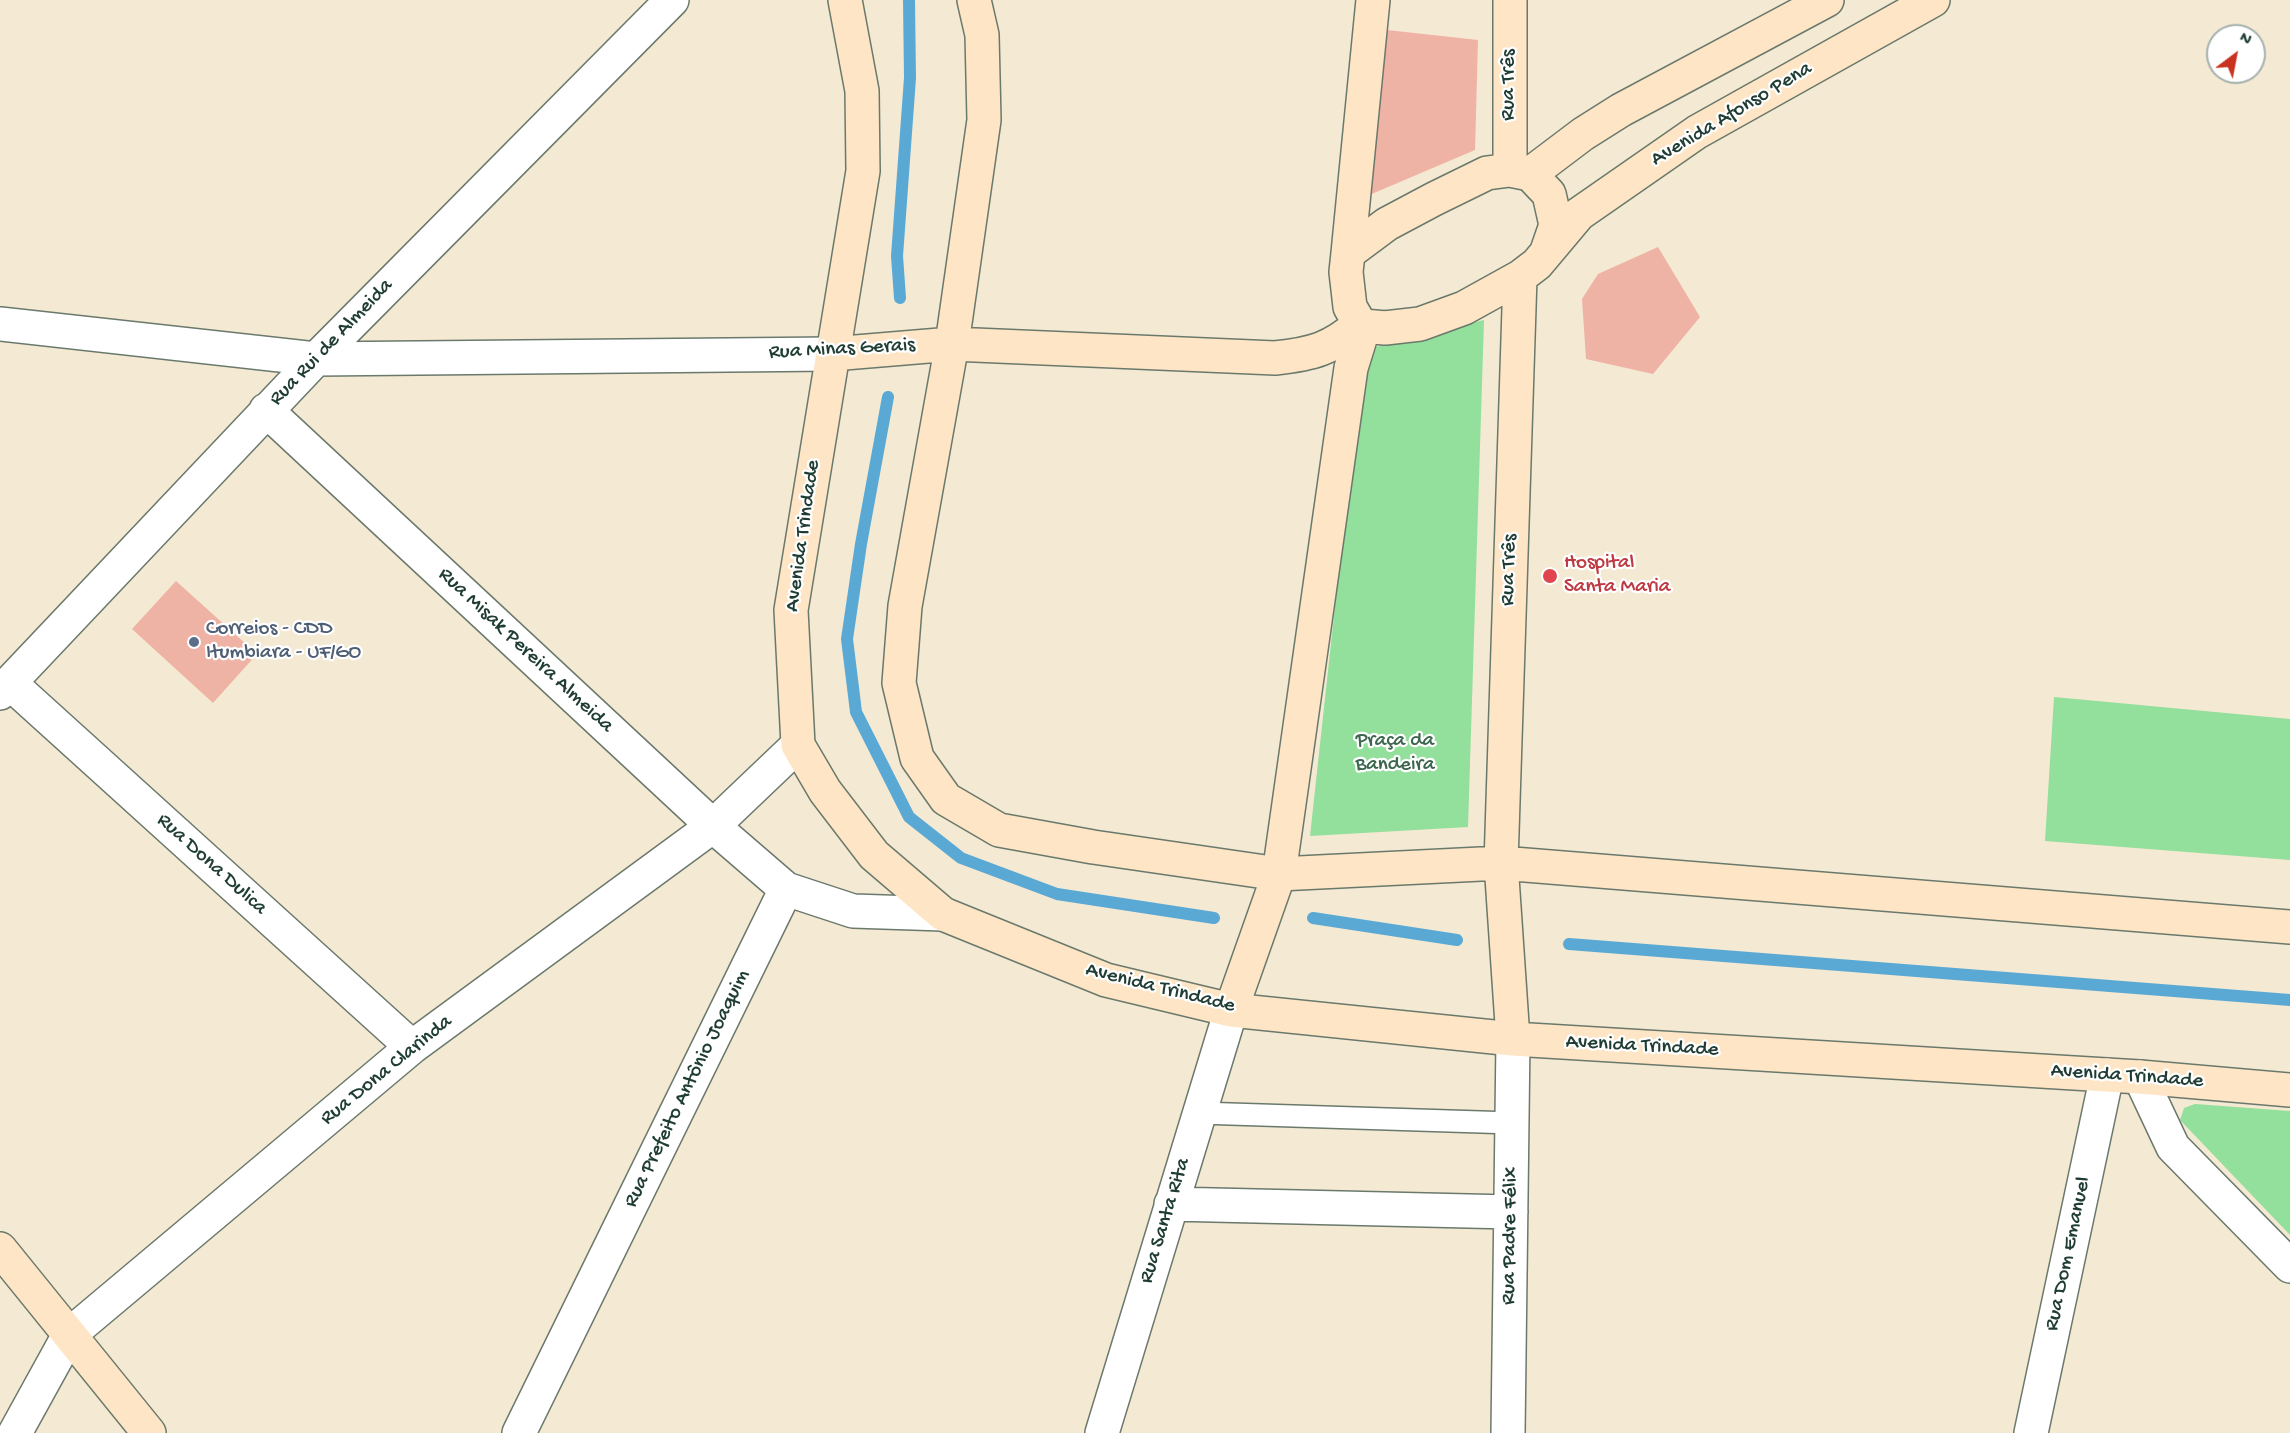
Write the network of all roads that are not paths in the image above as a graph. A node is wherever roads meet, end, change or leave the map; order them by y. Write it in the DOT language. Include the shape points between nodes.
graph roads {
  1 [pos="672,0"];
  2 [pos="845,0"];
  3 [pos="974,0"];
  4 [pos="1373,0"];
  5 [pos="1510,0"];
  6 [pos="1827,0"];
  7 [pos="1933,0"];
  8 [pos="1520,172"];
  9 [pos="1547,251"];
  10 [pos="1348,253"];
  11 [pos="1520,277"];
  12 [pos="0,324"];
  13 [pos="1362,325"];
  14 [pos="952,344"];
  15 [pos="832,354"];
  16 [pos="316,359"];
  17 [pos="267,410"];
  18 [pos="5,688"];
  19 [pos="798,745"];
  20 [pos="713,826"];
  21 [pos="1501,863"];
  22 [pos="1279,874"];
  23 [pos="786,889"];
  24 [pos="944,914"];
  25 [pos="2290,927"];
  26 [pos="1231,1010"];
  27 [pos="1514,1039"];
  28 [pos="412,1047"];
  29 [pos="2107,1075"];
  30 [pos="2140,1077"];
  31 [pos="2290,1090"];
  32 [pos="1199,1113"];
  33 [pos="1512,1123"];
  34 [pos="1171,1203"];
  35 [pos="1511,1212"];
  36 [pos="0,1249"];
  37 [pos="2290,1266"];
  38 [pos="69,1335"];
  39 [pos="15,1433"];
  40 [pos="149,1433"];
  41 [pos="519,1433"];
  42 [pos="1102,1433"];
  43 [pos="1508,1433"];
  44 [pos="2031,1433"];
  1 -- 16 [label="street, Rua Rui de Almeida"];
  2 -- 15 [label="main road, Avenida Trindade" via="862,90 862,171"];
  3 -- 14 [label="main road" via="982,35 984,120"];
  4 -- 10 [label="main road"];
  5 -- 8 [label="main road, Rua Três"];
  6 -- 8 [label="main road" via="1621,110"];
  7 -- 9 [label="main road, Avenida Afonso Pena" via="1696,132 1579,214"];
  8 -- 9 [label="main road, Avenida Afonso Pena" via="1549,194 1556,225"];
  8 -- 10 [label="main road" via="1487,173 1387,224"];
  9 -- 11 [label="main road, Avenida Afonso Pena"];
  10 -- 13 [label="main road" via="1350,307"];
  11 -- 13 [label="main road, Avenida Afonso Pena" via="1464,308 1420,324"];
  11 -- 21 [label="main road, Rua Três"];
  12 -- 16 [label="street, Rua Minas Gerais"];
  13 -- 14 [label="main road, Rua Minas Gerais" via="1339,342 1305,355 1275,358"];
  13 -- 22 [label="main road" via="1351,368"];
  14 -- 15 [label="main road, Rua Minas Gerais"];
  14 -- 22 [label="main road" via="905,606 899,683 917,758 946,799 999,830"];
  15 -- 16 [label="street, Rua Minas Gerais"];
  15 -- 19 [label="main road, Avenida Trindade" via="791,610"];
  16 -- 17 [label="street, Rua Rui de Almeida"];
  17 -- 18 [label="street, Rua Rui de Almeida"];
  17 -- 20 [label="street, Rua Misak Pereira Almeida"];
  18 -- 28 [label="street, Rua Dona Dulica"];
  19 -- 20 [label="street, Rua Dona Clarinda"];
  19 -- 24 [label="main road, Avenida Trindade" via="825,791 874,855"];
  20 -- 23 [label="street, Rua Misak Pereira Almeida"];
  20 -- 28 [label="street, Rua Dona Clarinda"];
  21 -- 22 [label="main road"];
  21 -- 25 [label="main road"];
  21 -- 27 [label="main road, Rua Três"];
  22 -- 26 [label="main road"];
  23 -- 24 [label="street" via="853,911"];
  23 -- 41 [label="street, Rua Prefeito Antônio Joaquim"];
  24 -- 26 [label="main road, Avenida Trindade" via="1106,980"];
  26 -- 27 [label="main road, Avenida Trindade"];
  26 -- 32 [label="street, Rua Santa Rita"];
  27 -- 29 [label="main road, Avenida Trindade"];
  27 -- 33 [label="street, Rua Padre Félix"];
  28 -- 38 [label="street, Rua Dona Clarinda"];
  29 -- 30 [label="main road, Avenida Trindade"];
  29 -- 44 [label="street, Rua Dom Emanuel"];
  30 -- 31 [label="main road, Avenida Trindade"];
  30 -- 37 [label="street" via="2173,1146"];
  32 -- 33 [label="lane"];
  32 -- 34 [label="street, Rua Santa Rita"];
  33 -- 35 [label="street, Rua Padre Félix"];
  34 -- 35 [label="street"];
  34 -- 42 [label="street, Rua Santa Rita"];
  35 -- 43 [label="street, Rua Padre Félix"];
  36 -- 38 [label="main road"];
  38 -- 39 [label="street, Rua Dona Clarinda"];
  38 -- 40 [label="main road"];
}
